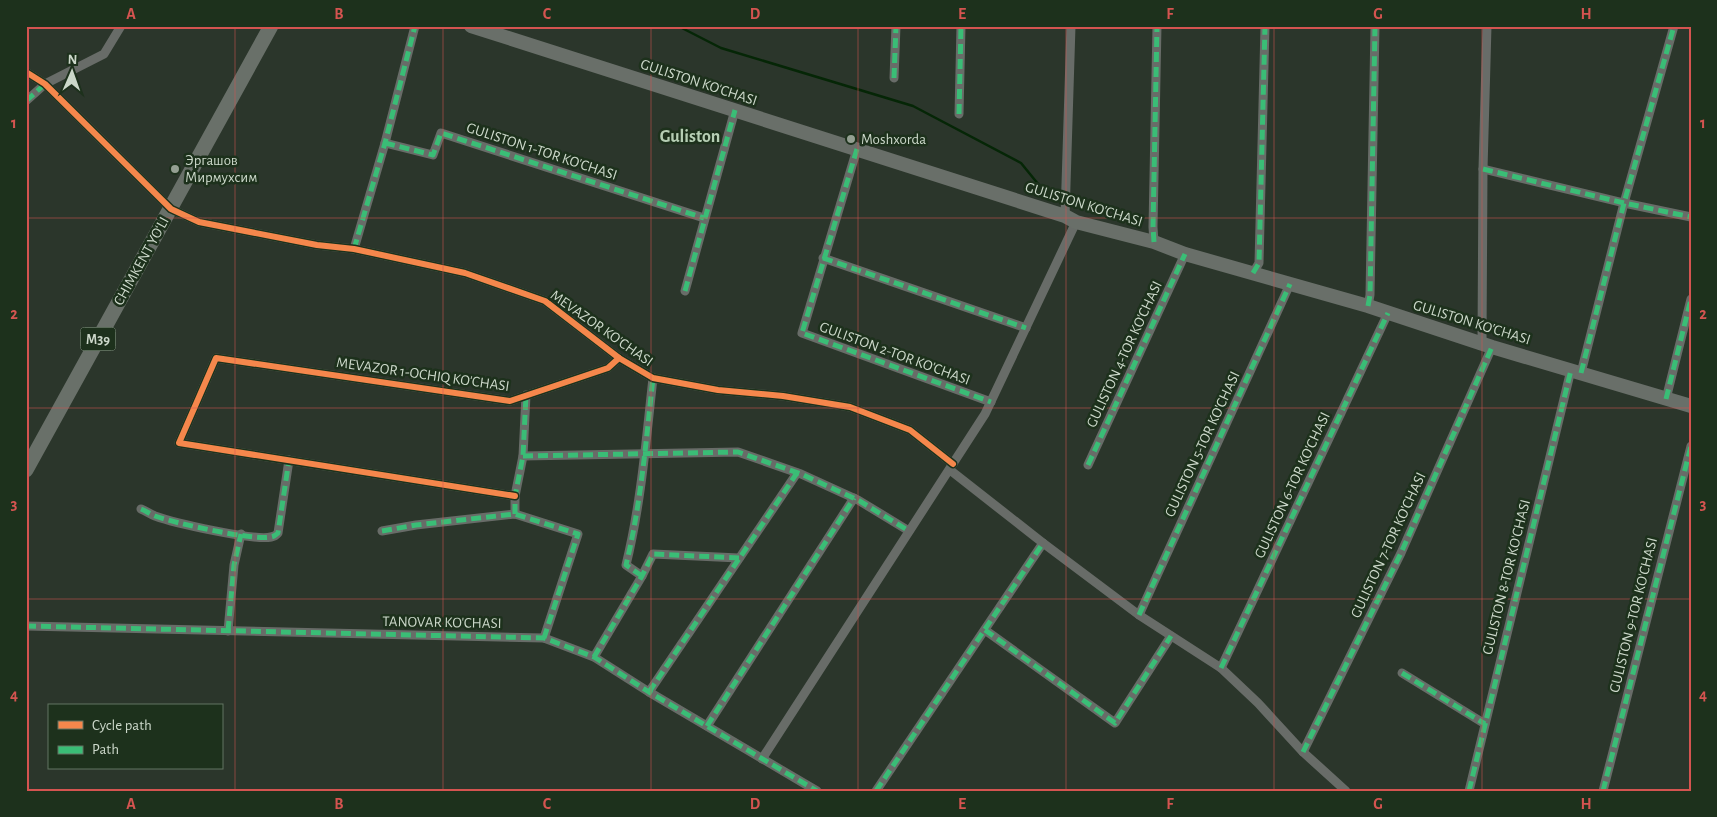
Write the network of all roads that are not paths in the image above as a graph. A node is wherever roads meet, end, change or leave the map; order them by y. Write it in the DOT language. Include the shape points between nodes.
graph roads {
  1 [pos="121,26"];
  2 [pos="271,26"];
  3 [pos="415,26"];
  4 [pos="470,26"];
  5 [pos="896,26"];
  6 [pos="961,26"];
  7 [pos="1071,26"];
  8 [pos="1158,26"];
  9 [pos="1265,26"];
  10 [pos="1376,26"];
  11 [pos="1487,26"];
  12 [pos="1674,26"];
  13 [pos="26,72"];
  14 [pos="894,78"];
  15 [pos="46,84"];
  16 [pos="26,101"];
  17 [pos="735,110"];
  18 [pos="959,114"];
  19 [pos="384,143"];
  20 [pos="857,149"];
  21 [pos="1483,169"];
  22 [pos="1624,203"];
  23 [pos="170,208"];
  24 [pos="1691,217"];
  25 [pos="704,218"];
  26 [pos="1070,219"];
  27 [pos="1154,242"];
  28 [pos="354,249"];
  29 [pos="1186,254"];
  30 [pos="823,258"];
  31 [pos="1253,274"];
  32 [pos="1290,284"];
  33 [pos="685,291"];
  34 [pos="1691,299"];
  35 [pos="1368,306"];
  36 [pos="1388,313"];
  37 [pos="1026,328"];
  38 [pos="1487,345"];
  39 [pos="619,358"];
  40 [pos="1576,371"];
  41 [pos="653,378"];
  42 [pos="526,395"];
  43 [pos="1666,399"];
  44 [pos="991,402"];
  45 [pos="1691,406"];
  46 [pos="1691,446"];
  47 [pos="645,452"];
  48 [pos="522,456"];
  49 [pos="289,460"];
  50 [pos="1088,465"];
  51 [pos="952,467"];
  52 [pos="26,470"];
  53 [pos="797,473"];
  54 [pos="516,496"];
  55 [pos="854,498"];
  56 [pos="141,509"];
  57 [pos="515,514"];
  58 [pos="382,531"];
  59 [pos="910,532"];
  60 [pos="241,534"];
  61 [pos="1043,543"];
  62 [pos="739,558"];
  63 [pos="642,576"];
  64 [pos="1139,615"];
  65 [pos="26,626"];
  66 [pos="228,630"];
  67 [pos="985,630"];
  68 [pos="1171,636"];
  69 [pos="544,638"];
  70 [pos="594,657"];
  71 [pos="1221,668"];
  72 [pos="1402,674"];
  73 [pos="649,692"];
  74 [pos="1485,724"];
  75 [pos="708,726"];
  76 [pos="1303,752"];
  77 [pos="762,759"];
  78 [pos="817,791"];
  79 [pos="876,791"];
  80 [pos="1346,791"];
  81 [pos="1469,791"];
  82 [pos="1603,791"];
  1 -- 15 [label="street" via="104,54"];
  2 -- 23 [label="highway, CHIMKENT YO‘LI / M39"];
  3 -- 19 [label="street"];
  4 -- 17 [label="main road, GULISTON KO'CHASI"];
  5 -- 14 [label="street"];
  6 -- 18 [label="street"];
  7 -- 26 [label="street"];
  8 -- 27 [label="street"];
  9 -- 31 [label="street" via="1259,263"];
  10 -- 35 [label="street"];
  11 -- 21 [label="street"];
  12 -- 22 [label="street, GULISTON 8-TOR KO'CHASI"];
  13 -- 15 [label="street, MEVAZOR KO'CHASI"];
  15 -- 16 [label="street"];
  15 -- 23 [label="street, MEVAZOR KO'CHASI"];
  17 -- 20 [label="main road, GULISTON KO'CHASI"];
  17 -- 25 [label="street"];
  19 -- 25 [label="street, GULISTON 1-TOR KO'CHASI" via="433,155 441,133"];
  19 -- 28 [label="street"];
  20 -- 26 [label="main road, GULISTON KO'CHASI"];
  20 -- 30 [label="street, GULISTON 2-TOR KO'CHASI"];
  21 -- 22 [label="street"];
  21 -- 38 [label="street"];
  22 -- 24 [label="street"];
  22 -- 40 [label="street, GULISTON 8-TOR KO'CHASI"];
  23 -- 28 [label="street, MEVAZOR KO'CHASI" via="198,222"];
  23 -- 52 [label="highway, CHIMKENT YO‘LI / M39"];
  25 -- 33 [label="street"];
  26 -- 27 [label="main road, GULISTON KO'CHASI"];
  26 -- 37 [label="street"];
  27 -- 29 [label="main road, GULISTON KO'CHASI"];
  28 -- 39 [label="street, MEVAZOR KO'CHASI" via="465,272 545,301"];
  29 -- 31 [label="main road, GULISTON KO'CHASI"];
  29 -- 50 [label="street, GULISTON 4-TOR KO'CHASI"];
  30 -- 37 [label="street"];
  30 -- 44 [label="street, GULISTON 2-TOR KO'CHASI" via="802,333"];
  31 -- 32 [label="main road, GULISTON KO'CHASI"];
  32 -- 35 [label="main road, GULISTON KO'CHASI"];
  32 -- 64 [label="street, GULISTON 5-TOR KO'CHASI"];
  34 -- 43 [label="street"];
  35 -- 36 [label="main road, GULISTON KO'CHASI"];
  36 -- 38 [label="main road, GULISTON KO'CHASI"];
  36 -- 71 [label="street, GULISTON 6-TOR KO'CHASI"];
  37 -- 44 [label="street"];
  38 -- 40 [label="main road, GULISTON KO'CHASI"];
  38 -- 76 [label="street, GULISTON 7-TOR KO'CHASI" via="1401,553"];
  39 -- 41 [label="street, MEVAZOR KO'CHASI"];
  39 -- 42 [label="street, MEVAZOR 1-OCHIQ KO'CHASI" via="608,368"];
  40 -- 43 [label="main road, GULISTON KO'CHASI"];
  40 -- 74 [label="street, GULISTON 8-TOR KO'CHASI"];
  41 -- 47 [label="street"];
  41 -- 51 [label="street, MEVAZOR KO'CHASI" via="850,407 910,430"];
  42 -- 48 [label="street"];
  42 -- 49 [label="street, MEVAZOR 1-OCHIQ KO'CHASI" via="510,401 216,358 179,443"];
  43 -- 45 [label="main road, GULISTON KO'CHASI"];
  44 -- 51 [label="street"];
  46 -- 82 [label="street, GULISTON 9-TOR KO'CHASI"];
  47 -- 48 [label="street"];
  47 -- 53 [label="street" via="738,452"];
  47 -- 63 [label="street" via="635,528 626,565"];
  48 -- 54 [label="street"];
  49 -- 54 [label="street"];
  49 -- 60 [label="street" via="278,533 270,538"];
  51 -- 59 [label="street"];
  51 -- 61 [label="street, MEVAZOR KO'CHASI"];
  53 -- 55 [label="street"];
  53 -- 62 [label="street"];
  54 -- 57 [label="street"];
  55 -- 59 [label="street"];
  55 -- 75 [label="street"];
  56 -- 60 [label="street" via="163,518"];
  57 -- 58 [label="street"];
  57 -- 69 [label="street" via="578,534"];
  59 -- 77 [label="street"];
  60 -- 66 [label="street" via="234,565"];
  61 -- 64 [label="street, MEVAZOR KO'CHASI"];
  61 -- 67 [label="street"];
  62 -- 63 [label="street" via="653,554"];
  62 -- 73 [label="street"];
  63 -- 70 [label="street"];
  64 -- 68 [label="street, MEVAZOR KO'CHASI"];
  65 -- 66 [label="street, TANOVAR KO'CHASI"];
  66 -- 69 [label="street, TANOVAR KO'CHASI"];
  67 -- 68 [label="street" via="1115,723"];
  67 -- 79 [label="street"];
  68 -- 71 [label="street, MEVAZOR KO'CHASI"];
  69 -- 70 [label="street, TANOVAR KO'CHASI"];
  70 -- 73 [label="street, TANOVAR KO'CHASI"];
  71 -- 76 [label="street, MEVAZOR KO'CHASI"];
  72 -- 74 [label="street"];
  73 -- 75 [label="street, TANOVAR KO'CHASI"];
  74 -- 81 [label="street, GULISTON 8-TOR KO'CHASI"];
  75 -- 77 [label="street, TANOVAR KO'CHASI"];
  76 -- 80 [label="street, MEVAZOR KO'CHASI"];
  77 -- 78 [label="street, TANOVAR KO'CHASI"];
}
